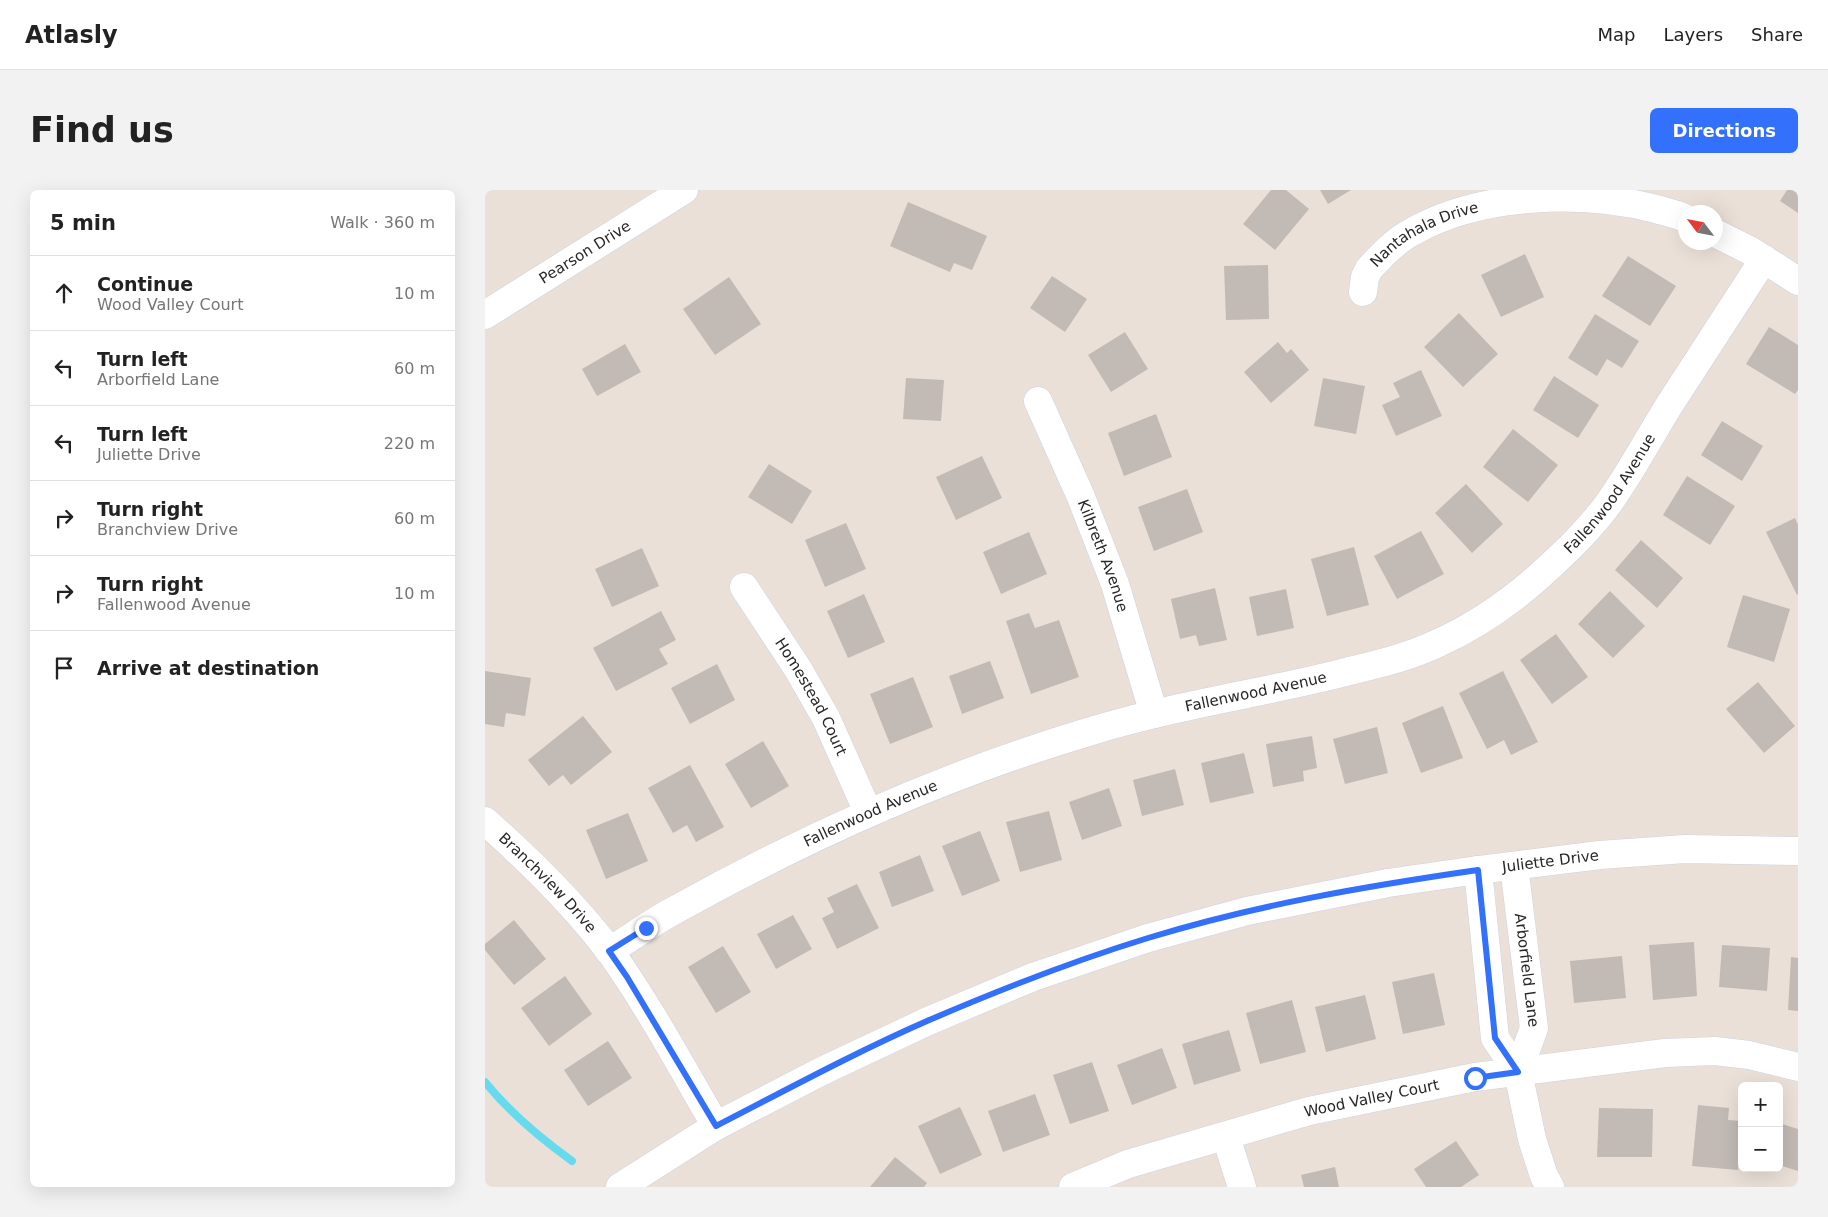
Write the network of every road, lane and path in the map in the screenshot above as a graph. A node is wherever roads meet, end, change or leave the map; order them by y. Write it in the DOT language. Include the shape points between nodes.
graph roads {
  1 [pos="684,190"];
  2 [pos="1678,216"];
  3 [pos="1723,237"];
  4 [pos="1764,259"];
  5 [pos="1798,281"];
  6 [pos="1363,292"];
  7 [pos="485,315"];
  8 [pos="1038,402"];
  9 [pos="744,587"];
  10 [pos="1155,714"];
  11 [pos="868,812"];
  12 [pos="485,821"];
  13 [pos="1798,851"];
  14 [pos="1514,866"];
  15 [pos="1478,870"];
  16 [pos="609,951"];
  17 [pos="1798,1067"];
  18 [pos="1518,1072"];
  19 [pos="716,1126"];
  20 [pos="1226,1137"];
  21 [pos="620,1187"];
  22 [pos="1073,1187"];
  23 [pos="1242,1187"];
  24 [pos="1550,1187"];
  1 -- 7 [label="street, Pearson Drive"];
  2 -- 6 [label="street, Nantahala Drive" via="1632,202 1572,196 1482,205 1435,220 1410,233 1369,269"];
  3 -- 4 [label="street"];
  4 -- 5 [label="street"];
  4 -- 10 [label="street, Fallenwood Avenue" via="1616,494 1586,531 1536,579 1499,608 1436,644 1403,658"];
  8 -- 10 [label="street, Kilbreth Avenue" via="1081,497 1115,584"];
  9 -- 11 [label="street, Homestead Court" via="798,668 826,718"];
  10 -- 11 [label="street, Fallenwood Avenue" via="1089,731"];
  11 -- 16 [label="street, Fallenwood Avenue" via="746,871"];
  12 -- 16 [label="street, Branchview Drive" via="572,906"];
  13 -- 14 [label="street, Juliette Drive" via="1685,849"];
  14 -- 15 [label="street, Juliette Drive"];
  14 -- 18 [label="street, Arborfield Lane" via="1534,1028"];
  15 -- 18 [label="street" via="1495,1038"];
  15 -- 19 [label="street, Juliette Drive" via="1388,883 1247,910 1148,938 1033,977 926,1022"];
  16 -- 19 [label="street, Branchview Drive"];
  17 -- 18 [label="street, Wood Valley Court" via="1749,1055 1715,1051"];
  18 -- 20 [label="street, Wood Valley Court" via="1309,1111"];
  18 -- 24 [label="street" via="1532,1139"];
  19 -- 21 [label="street, Juliette Drive"];
  20 -- 22 [label="street, Wood Valley Court" via="1128,1164"];
  20 -- 23 [label="street"];
}
